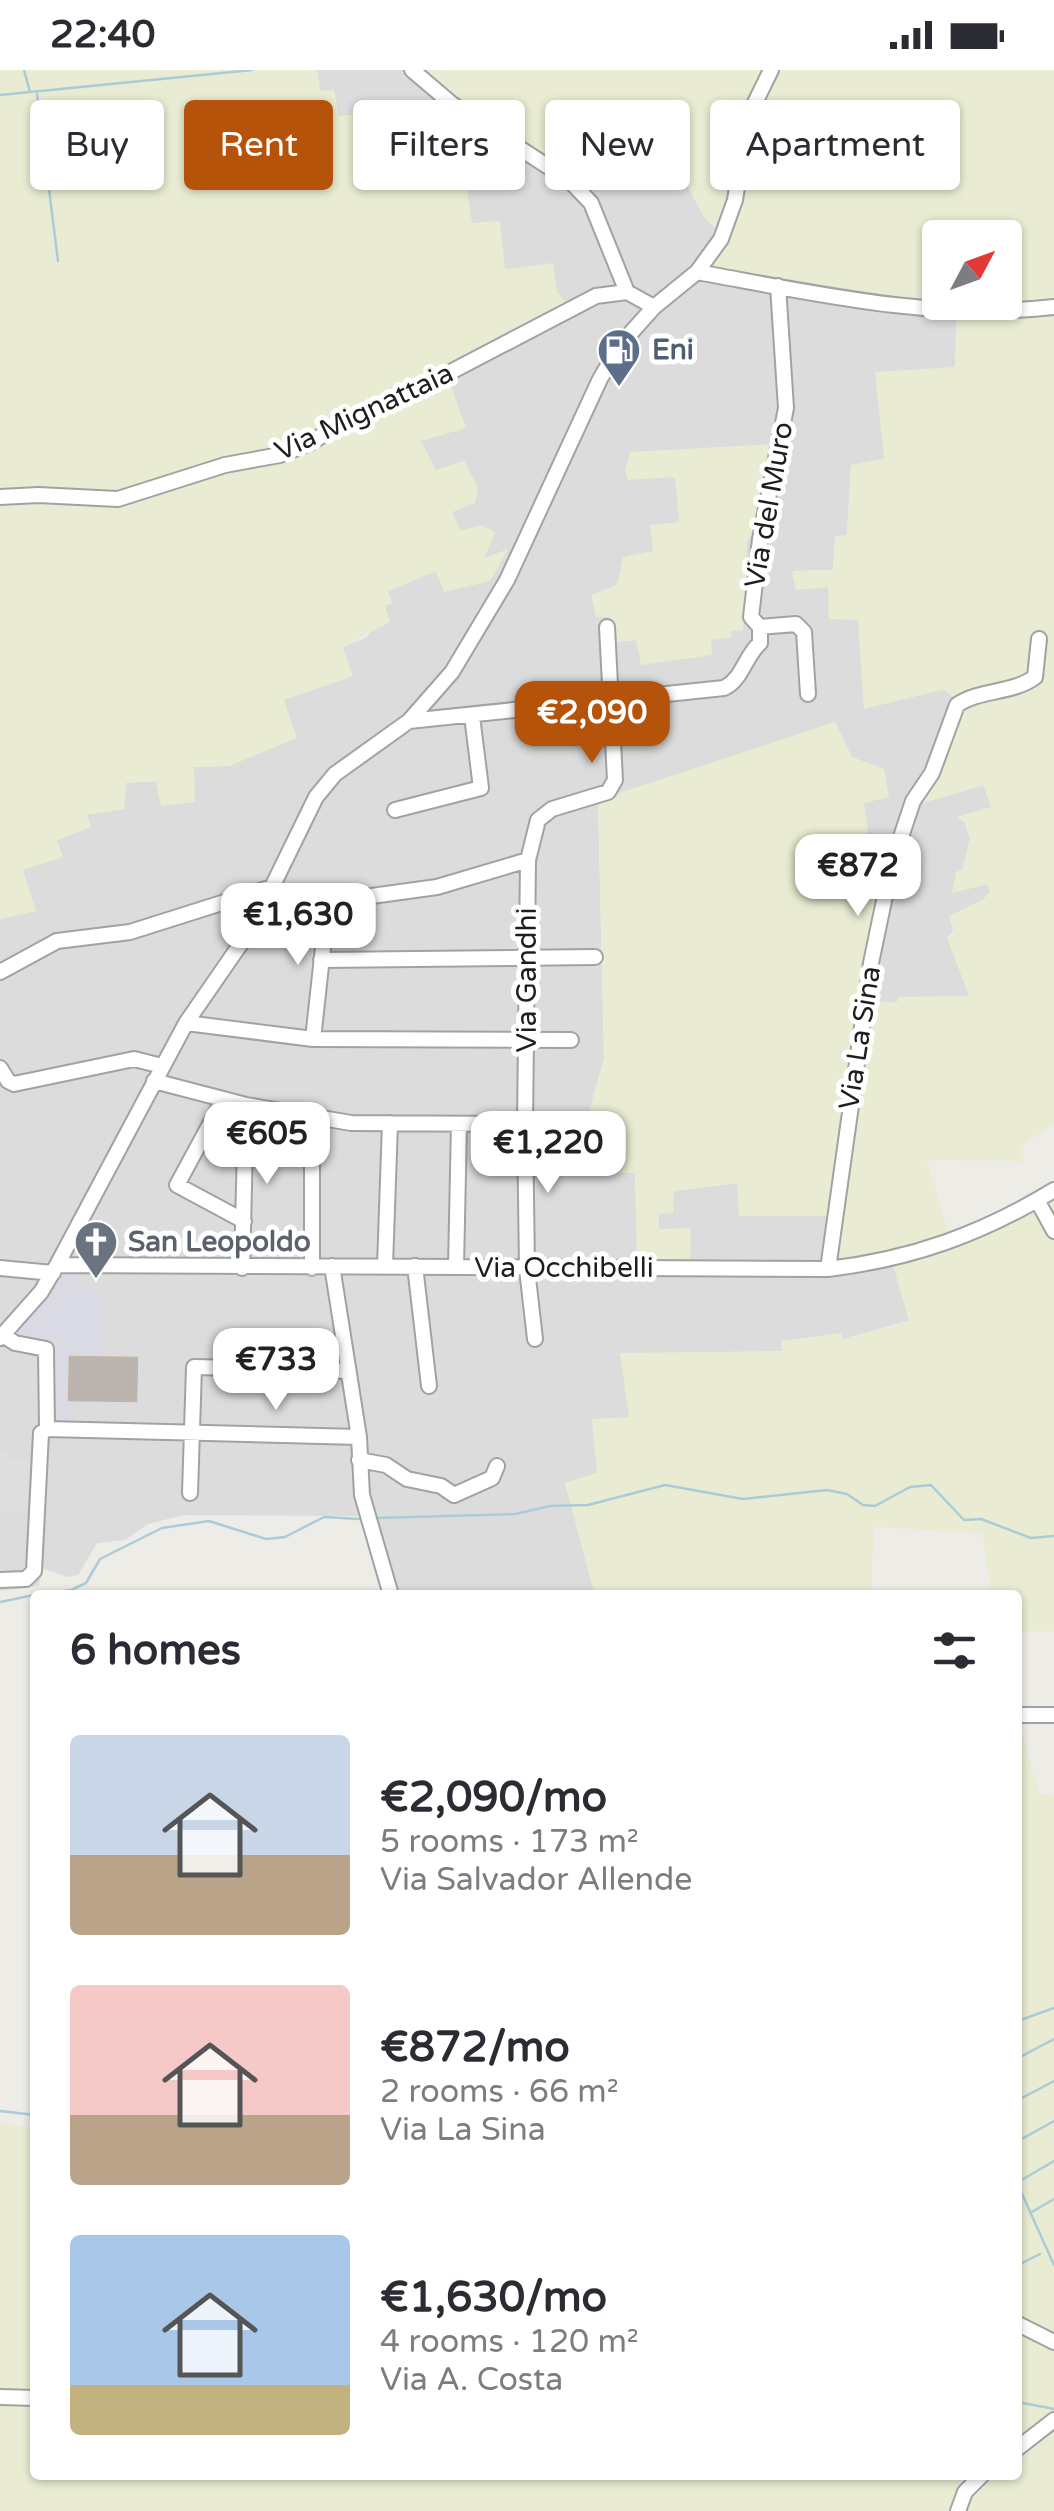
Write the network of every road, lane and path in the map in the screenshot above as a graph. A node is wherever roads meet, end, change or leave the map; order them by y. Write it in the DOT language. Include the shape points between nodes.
graph roads {
  1 [pos="412,70"];
  2 [pos="771,70"];
  3 [pos="697,272"];
  4 [pos="778,286"];
  5 [pos="627,292"];
  6 [pos="654,306"];
  7 [pos="1054,307"];
  8 [pos="0,497"];
  9 [pos="607,627"];
  10 [pos="760,627"];
  11 [pos="1040,639"];
  12 [pos="808,694"];
  13 [pos="610,701"];
  14 [pos="472,716"];
  15 [pos="409,721"];
  16 [pos="395,810"];
  17 [pos="528,860"];
  18 [pos="272,887"];
  19 [pos="328,902"];
  20 [pos="264,905"];
  21 [pos="594,957"];
  22 [pos="525,958"];
  23 [pos="321,960"];
  24 [pos="0,972"];
  25 [pos="186,1023"];
  26 [pos="313,1039"];
  27 [pos="526,1040"];
  28 [pos="570,1040"];
  29 [pos="162,1066"];
  30 [pos="0,1068"];
  31 [pos="154,1081"];
  32 [pos="222,1100"];
  33 [pos="246,1105"];
  34 [pos="312,1116"];
  35 [pos="390,1123"];
  36 [pos="459,1124"];
  37 [pos="525,1124"];
  38 [pos="1054,1190"];
  39 [pos="1038,1200"];
  40 [pos="244,1221"];
  41 [pos="1054,1231"];
  42 [pos="332,1266"];
  43 [pos="385,1266"];
  44 [pos="415,1266"];
  45 [pos="456,1267"];
  46 [pos="0,1268"];
  47 [pos="242,1268"];
  48 [pos="312,1268"];
  49 [pos="55,1269"];
  50 [pos="527,1269"];
  51 [pos="828,1269"];
  52 [pos="1,1336"];
  53 [pos="536,1340"];
  54 [pos="348,1371"];
  55 [pos="429,1386"];
  56 [pos="47,1429"];
  57 [pos="192,1434"];
  58 [pos="359,1437"];
  59 [pos="359,1460"];
  60 [pos="497,1466"];
  61 [pos="190,1493"];
  62 [pos="0,1580"];
  63 [pos="388,1590"];
  64 [pos="1054,1714"];
  65 [pos="1022,1715"];
  66 [pos="1022,2326"];
  67 [pos="1054,2342"];
  68 [pos="0,2398"];
  69 [pos="30,2398"];
  70 [pos="1054,2420"];
  71 [pos="1022,2445"];
  72 [pos="977,2480"];
  73 [pos="958,2511"];
  1 -- 5 [label="street" via="570,181 591,203"];
  2 -- 3 [label="street" via="748,117 728,224"];
  3 -- 4 [label="street"];
  3 -- 6 [label="street"];
  4 -- 7 [label="street" via="944,309"];
  4 -- 10 [label="street, Via del Muro" via="786,408 760,539 751,617"];
  5 -- 6 [label="street"];
  5 -- 8 [label="street, Via Mignattaia" via="596,296 280,455 224,465 118,499"];
  6 -- 15 [label="street" via="606,369 507,580 452,672"];
  9 -- 13 [label="street"];
  10 -- 12 [label="street" via="796,624 804,632"];
  10 -- 13 [label="street, Via del Muro" via="760,643 731,686"];
  11 -- 51 [label="street, Via La Sina" via="1035,677 1025,685 957,705 904,828 871,963"];
  13 -- 14 [label="street, Via del Muro"];
  13 -- 17 [label="street, Via Gandhi" via="615,780 608,792 552,809 538,820"];
  14 -- 15 [label="street, Via del Muro"];
  14 -- 16 [label="street" via="481,788"];
  15 -- 18 [label="street" via="335,774 316,797"];
  17 -- 19 [label="street" via="437,887"];
  17 -- 22 [label="street, Via Gandhi"];
  18 -- 20 [label="street"];
  18 -- 24 [label="street" via="130,932 57,941"];
  19 -- 20 [label="street"];
  19 -- 23 [label="street"];
  20 -- 25 [label="street"];
  21 -- 22 [label="street"];
  22 -- 23 [label="street"];
  22 -- 27 [label="street, Via Gandhi"];
  23 -- 26 [label="street"];
  25 -- 26 [label="street"];
  25 -- 29 [label="street"];
  26 -- 27 [label="street"];
  27 -- 28 [label="street"];
  27 -- 37 [label="street, Via Gandhi"];
  29 -- 30 [label="street" via="134,1059 14,1084"];
  29 -- 31 [label="street"];
  31 -- 32 [label="street"];
  31 -- 49 [label="street"];
  32 -- 33 [label="street"];
  32 -- 40 [label="street" via="177,1186"];
  33 -- 34 [label="street"];
  33 -- 40 [label="street"];
  34 -- 35 [label="street"];
  34 -- 48 [label="street"];
  35 -- 36 [label="street"];
  35 -- 43 [label="street"];
  36 -- 37 [label="street"];
  36 -- 45 [label="street"];
  37 -- 50 [label="street, Via Gandhi"];
  38 -- 39 [label="street, Via Occhibelli"];
  39 -- 41 [label="street"];
  39 -- 51 [label="street, Via Occhibelli" via="956,1241 879,1263"];
  40 -- 47 [label="street"];
  42 -- 43 [label="street, Via Occhibelli"];
  42 -- 48 [label="street, Via Occhibelli"];
  42 -- 54 [label="street"];
  43 -- 44 [label="street, Via Occhibelli"];
  44 -- 45 [label="street, Via Occhibelli"];
  44 -- 55 [label="street"];
  45 -- 50 [label="street, Via Occhibelli"];
  46 -- 49 [label="street, Via Occhibelli"];
  47 -- 48 [label="street, Via Occhibelli"];
  47 -- 49 [label="street, Via Occhibelli"];
  49 -- 52 [label="street"];
  50 -- 51 [label="street, Via Occhibelli"];
  50 -- 53 [label="street, Via Gandhi"];
  52 -- 56 [label="street" via="46,1349"];
  54 -- 57 [label="street" via="194,1367"];
  54 -- 58 [label="street"];
  56 -- 57 [label="street"];
  56 -- 62 [label="street" via="37,1455 34,1571"];
  57 -- 58 [label="street"];
  57 -- 61 [label="street"];
  58 -- 59 [label="street"];
  59 -- 60 [label="street" via="454,1496 492,1478"];
  59 -- 63 [label="street" via="368,1526"];
  64 -- 65 [label="street"];
  66 -- 67 [label="street"];
  68 -- 69 [label="street"];
  70 -- 71 [label="street"];
  72 -- 73 [label="street"];
}
